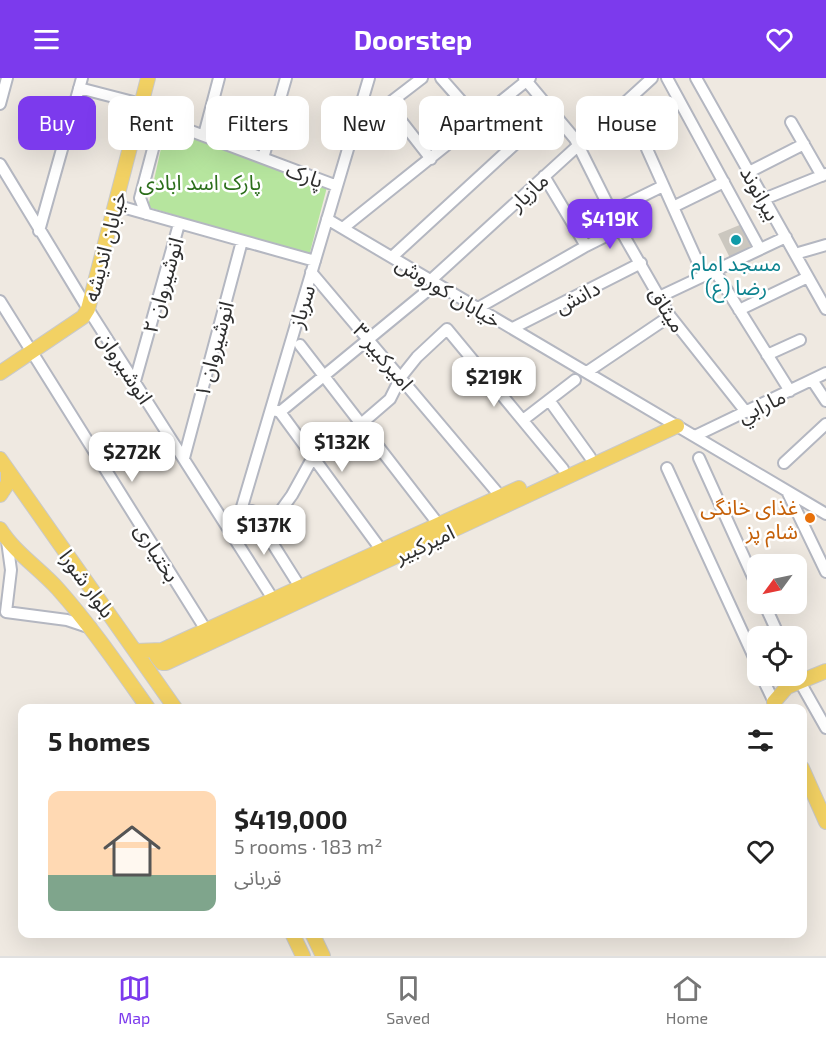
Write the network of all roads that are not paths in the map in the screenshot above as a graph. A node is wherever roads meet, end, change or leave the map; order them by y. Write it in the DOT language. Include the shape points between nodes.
graph roads {
  1 [pos="7,78"];
  2 [pos="148,78"];
  3 [pos="219,78"];
  4 [pos="286,78"];
  5 [pos="369,78"];
  6 [pos="422,78"];
  7 [pos="441,78"];
  8 [pos="652,78"];
  9 [pos="667,78"];
  10 [pos="696,78"];
  11 [pos="527,79"];
  12 [pos="81,81"];
  13 [pos="120,96"];
  14 [pos="143,96"];
  15 [pos="364,96"];
  16 [pos="398,96"];
  17 [pos="457,96"];
  18 [pos="507,96"];
  19 [pos="632,96"];
  20 [pos="0,104"];
  21 [pos="791,122"];
  22 [pos="407,128"];
  23 [pos="194,131"];
  24 [pos="204,135"];
  25 [pos="576,142"];
  26 [pos="804,144"];
  27 [pos="576,147"];
  28 [pos="129,150"];
  29 [pos="153,150"];
  30 [pos="347,150"];
  31 [pos="442,150"];
  32 [pos="508,150"];
  33 [pos="581,150"];
  34 [pos="647,150"];
  35 [pos="263,158"];
  36 [pos="431,159"];
  37 [pos="0,164"];
  38 [pos="749,172"];
  39 [pos="824,175"];
  40 [pos="544,176"];
  41 [pos="724,182"];
  42 [pos="337,186"];
  43 [pos="663,186"];
  44 [pos="764,199"];
  45 [pos="115,206"];
  46 [pos="672,207"];
  47 [pos="612,211"];
  48 [pos="146,214"];
  49 [pos="327,219"];
  50 [pos="179,224"];
  51 [pos="344,228"];
  52 [pos="620,229"];
  53 [pos="39,231"];
  54 [pos="786,237"];
  55 [pos="242,241"];
  56 [pos="826,245"];
  57 [pos="586,246"];
  58 [pos="760,249"];
  59 [pos="795,254"];
  60 [pos="392,257"];
  61 [pos="315,261"];
  62 [pos="641,263"];
  63 [pos="715,271"];
  64 [pos="311,272"];
  65 [pos="704,276"];
  66 [pos="808,277"];
  67 [pos="431,280"];
  68 [pos="427,291"];
  69 [pos="659,297"];
  70 [pos="0,301"];
  71 [pos="478,308"];
  72 [pos="88,309"];
  73 [pos="826,309"];
  74 [pos="739,310"];
  75 [pos="670,316"];
  76 [pos="513,328"];
  77 [pos="368,338"];
  78 [pos="800,339"];
  79 [pos="300,345"];
  80 [pos="32,352"];
  81 [pos="767,355"];
  82 [pos="587,372"];
  83 [pos="0,373"];
  84 [pos="826,374"];
  85 [pos="322,375"];
  86 [pos="401,377"];
  87 [pos="575,380"];
  88 [pos="812,380"];
  89 [pos="135,381"];
  90 [pos="790,391"];
  91 [pos="549,400"];
  92 [pos="826,401"];
  93 [pos="275,410"];
  94 [pos="746,412"];
  95 [pos="523,420"];
  96 [pos="673,423"];
  97 [pos="361,424"];
  98 [pos="826,424"];
  99 [pos="695,436"];
  100 [pos="313,457"];
  101 [pos="590,457"];
  102 [pos="184,458"];
  103 [pos="699,458"];
  104 [pos="0,459"];
  105 [pos="784,463"];
  106 [pos="667,468"];
  107 [pos="563,469"];
  108 [pos="8,472"];
  109 [pos="787,490"];
  110 [pos="525,491"];
  111 [pos="0,495"];
  112 [pos="501,496"];
  113 [pos="824,509"];
  114 [pos="252,511"];
  115 [pos="439,525"];
  116 [pos="266,531"];
  117 [pos="234,534"];
  118 [pos="4,535"];
  119 [pos="381,551"];
  120 [pos="747,564"];
  121 [pos="826,572"];
  122 [pos="300,587"];
  123 [pos="273,600"];
  124 [pos="3,615"];
  125 [pos="91,628"];
  126 [pos="206,630"];
  127 [pos="747,642"];
  128 [pos="136,651"];
  129 [pos="167,655"];
  130 [pos="826,671"];
  131 [pos="807,676"];
  132 [pos="158,682"];
  133 [pos="766,686"];
  134 [pos="788,686"];
  135 [pos="804,686"];
  136 [pos="145,704"];
  137 [pos="172,704"];
  138 [pos="775,704"];
  139 [pos="775,704"];
  140 [pos="826,728"];
  141 [pos="807,779"];
  142 [pos="826,822"];
  143 [pos="294,938"];
  144 [pos="314,938"];
  145 [pos="303,956"];
  146 [pos="323,956"];
  1 -- 20 [label="street"];
  2 -- 14 [label="main road, خیابان اندیشه"];
  3 -- 24 [label="street"];
  4 -- 35 [label="street"];
  5 -- 15 [label="street, سرباز"];
  6 -- 16 [label="street"];
  7 -- 17 [label="street"];
  8 -- 19 [label="street, مازیار"];
  9 -- 41 [label="street"];
  10 -- 38 [label="street, بیرانوند"];
  11 -- 18 [label="street"];
  11 -- 25 [label="street, میثاق"];
  12 -- 13 [label="street"];
  12 -- 53 [label="street"];
  21 -- 26 [label="street"];
  22 -- 36 [label="street"];
  23 -- 24 [label="street, پارک"];
  24 -- 35 [label="street, پارک"];
  26 -- 38 [label="street"];
  26 -- 39 [label="street"];
  27 -- 40 [label="street, مازیار"];
  28 -- 45 [label="main road, خیابان اندیشه"];
  29 -- 48 [label="street" via="140,198"];
  30 -- 42 [label="street, سرباز"];
  31 -- 36 [label="street"];
  32 -- 60 [label="street"];
  33 -- 47 [label="street, میثاق"];
  34 -- 43 [label="street"];
  35 -- 42 [label="street, پارک"];
  36 -- 51 [label="street"];
  37 -- 53 [label="street, انوشیروان"];
  38 -- 44 [label="street, بیرانوند"];
  39 -- 44 [label="street"];
  40 -- 57 [label="street"];
  40 -- 67 [label="street, مازیار"];
  41 -- 46 [label="street"];
  41 -- 58 [label="street"];
  42 -- 49 [label="street, سرباز"];
  43 -- 46 [label="street"];
  43 -- 47 [label="street"];
  44 -- 54 [label="street, بیرانوند"];
  45 -- 48 [label="street"];
  45 -- 72 [label="main road, خیابان اندیشه"];
  46 -- 65 [label="street"];
  47 -- 52 [label="street, میثاق"];
  48 -- 50 [label="street"];
  49 -- 51 [label="street, خیابان کوروش"];
  49 -- 61 [label="street, سرباز"];
  50 -- 55 [label="street"];
  50 -- 89 [label="street, انوشیروان ۲"];
  51 -- 60 [label="street, خیابان کوروش"];
  52 -- 57 [label="street"];
  52 -- 62 [label="street, میثاق"];
  53 -- 72 [label="street, انوشیروان"];
  54 -- 58 [label="street"];
  54 -- 59 [label="street, بیرانوند"];
  55 -- 61 [label="street"];
  55 -- 102 [label="street, انوشیروان ۱"];
  56 -- 59 [label="street"];
  57 -- 71 [label="street"];
  58 -- 63 [label="street"];
  59 -- 66 [label="street, بیرانوند"];
  60 -- 67 [label="street, خیابان کوروش"];
  61 -- 64 [label="street, سرباز"];
  62 -- 69 [label="street, میثاق"];
  62 -- 76 [label="street, دانش"];
  63 -- 65 [label="street"];
  63 -- 74 [label="street"];
  64 -- 77 [label="street, امیرکبیر ۳"];
  64 -- 93 [label="street, سرباز"];
  65 -- 69 [label="street"];
  66 -- 73 [label="street, بیرانوند"];
  66 -- 74 [label="street"];
  67 -- 71 [label="street, خیابان کوروش"];
  68 -- 77 [label="street"];
  69 -- 75 [label="street, میثاق"];
  70 -- 80 [label="street, بختیاری"];
  71 -- 76 [label="street, خیابان کوروش"];
  72 -- 80 [label="main road, خیابان اندیشه" via="83,317"];
  72 -- 89 [label="street, انوشیروان"];
  74 -- 81 [label="street"];
  75 -- 82 [label="street"];
  75 -- 94 [label="street, میثاق"];
  76 -- 82 [label="street, خیابان کوروش"];
  77 -- 85 [label="street"];
  77 -- 86 [label="street, امیرکبیر ۳"];
  78 -- 81 [label="street"];
  79 -- 85 [label="street"];
  80 -- 83 [label="main road, خیابان اندیشه"];
  80 -- 126 [label="street, بختیاری"];
  81 -- 90 [label="street"];
  82 -- 96 [label="street, خیابان کوروش"];
  84 -- 88 [label="street, مارابي"];
  85 -- 93 [label="street"];
  85 -- 97 [label="street"];
  86 -- 95 [label="street" via="447,329"];
  86 -- 97 [label="street" via="390,399"];
  86 -- 112 [label="street, امیرکبیر ۳"];
  87 -- 91 [label="street"];
  88 -- 90 [label="street, مارابي"];
  88 -- 92 [label="street"];
  89 -- 102 [label="street, انوشیروان"];
  90 -- 94 [label="street, مارابي"];
  91 -- 95 [label="street"];
  91 -- 101 [label="street"];
  93 -- 100 [label="street"];
  93 -- 117 [label="street, سرباز"];
  94 -- 99 [label="street, مارابي"];
  95 -- 107 [label="street"];
  96 -- 99 [label="street, خیابان کوروش"];
  96 -- 101 [label="main road, امیرکبیر"];
  96 -- 110 [label="main road, امیرکبیر"];
  97 -- 100 [label="street"];
  97 -- 115 [label="street"];
  98 -- 105 [label="street"];
  99 -- 109 [label="street, خیابان کوروش"];
  100 -- 116 [label="street"];
  100 -- 119 [label="street"];
  101 -- 107 [label="main road, امیرکبیر"];
  102 -- 117 [label="street, انوشیروان"];
  103 -- 120 [label="street"];
  104 -- 108 [label="main road, بلوار شورا"];
  106 -- 127 [label="street"];
  107 -- 110 [label="main road, امیرکبیر"];
  108 -- 111 [label="main road" via="8,483"];
  108 -- 128 [label="main road, بلوار شورا"];
  109 -- 113 [label="street, خیابان کوروش"];
  109 -- 121 [label="street"];
  110 -- 112 [label="main road, امیرکبیر"];
  110 -- 129 [label="main road, امیرکبیر"];
  112 -- 115 [label="main road, امیرکبیر"];
  114 -- 116 [label="street"];
  115 -- 119 [label="main road, امیرکبیر"];
  116 -- 122 [label="street"];
  117 -- 123 [label="street, انوشیروان"];
  118 -- 124 [label="street" via="11,570"];
  118 -- 125 [label="main road, بلوار شورا"];
  119 -- 122 [label="main road, امیرکبیر"];
  122 -- 123 [label="main road, امیرکبیر"];
  123 -- 126 [label="main road, امیرکبیر"];
  124 -- 125 [label="street" via="67,620"];
  125 -- 136 [label="main road, بلوار شورا"];
  126 -- 129 [label="main road, امیرکبیر"];
  128 -- 129 [label="main road"];
  128 -- 132 [label="main road, بلوار شورا"];
  129 -- 132 [label="main road"];
  130 -- 131 [label="main road"];
  132 -- 137 [label="main road, بلوار شورا"];
  133 -- 139 [label="street"];
  134 -- 138 [label="main road" via="778,694"];
  135 -- 140 [label="street"];
  141 -- 142 [label="main road"];
  143 -- 145 [label="main road"];
  144 -- 146 [label="main road"];
}
